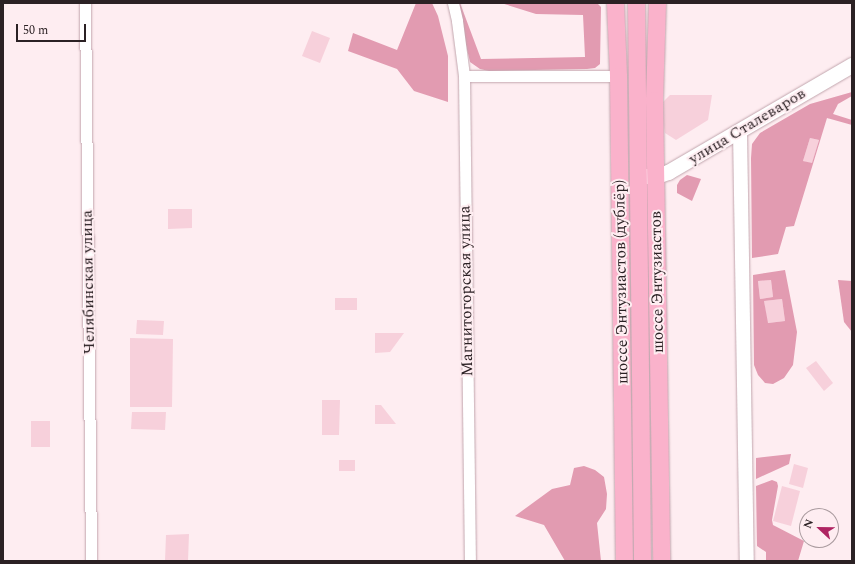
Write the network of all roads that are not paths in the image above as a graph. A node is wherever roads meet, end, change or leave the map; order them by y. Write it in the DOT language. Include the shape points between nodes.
graph roads {
  1 [pos="85,3"];
  2 [pos="452,3"];
  3 [pos="615,3"];
  4 [pos="636,3"];
  5 [pos="657,3"];
  6 [pos="852,65"];
  7 [pos="464,76"];
  8 [pos="618,76"];
  9 [pos="740,131"];
  10 [pos="638,176"];
  11 [pos="656,176"];
  12 [pos="91,561"];
  13 [pos="470,561"];
  14 [pos="624,561"];
  15 [pos="642,561"];
  16 [pos="661,561"];
  17 [pos="747,561"];
  1 -- 12 [label="street, Челябинская улица"];
  2 -- 7 [label="street, Магнитогорская улица" via="457,21"];
  3 -- 8 [label="main road, шоссе Энтузиастов (дублёр)"];
  4 -- 10 [label="main road, шоссе Энтузиастов"];
  5 -- 11 [label="main road, шоссе Энтузиастов" via="654,100"];
  6 -- 9 [label="main road, улица Сталеваров"];
  7 -- 8 [label="street"];
  7 -- 13 [label="street, Магнитогорская улица"];
  8 -- 14 [label="main road, шоссе Энтузиастов (дублёр)"];
  9 -- 11 [label="main road, улица Сталеваров" via="668,172"];
  9 -- 17 [label="street"];
  10 -- 11 [label="main road, улица Сталеваров"];
  10 -- 15 [label="main road, шоссе Энтузиастов"];
  11 -- 16 [label="main road, шоссе Энтузиастов"];
}
